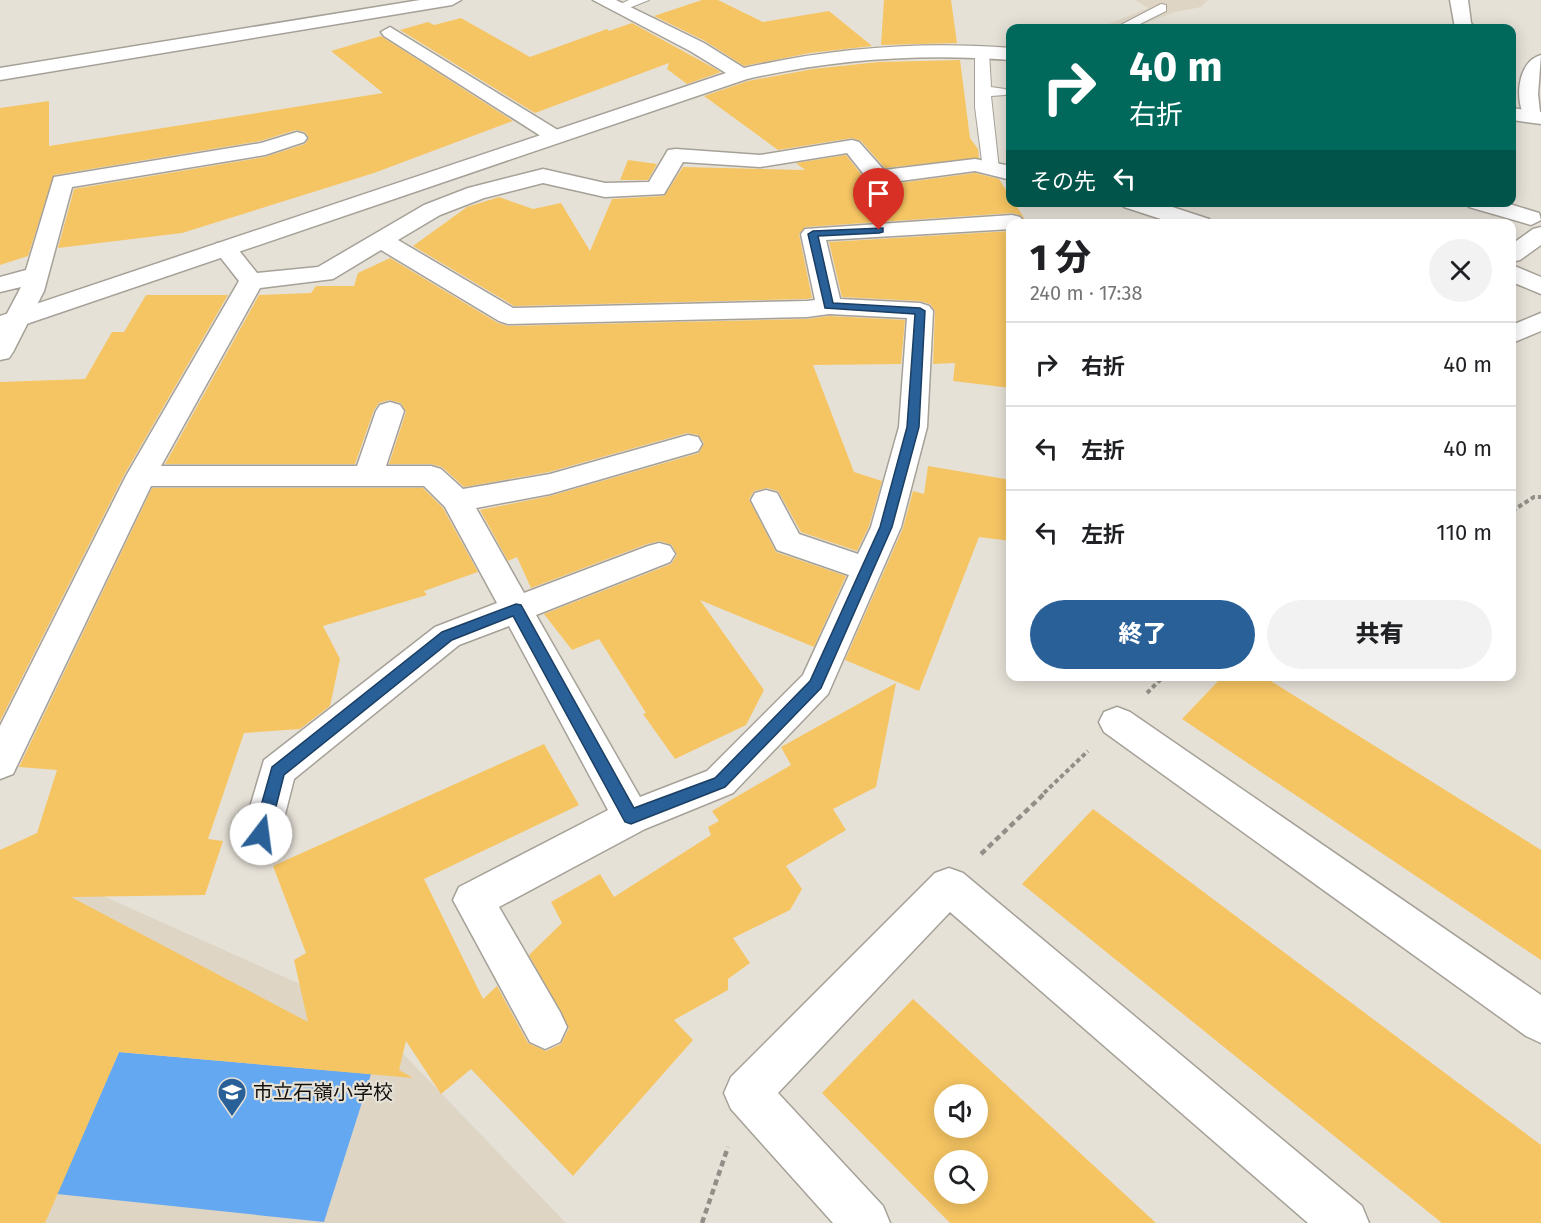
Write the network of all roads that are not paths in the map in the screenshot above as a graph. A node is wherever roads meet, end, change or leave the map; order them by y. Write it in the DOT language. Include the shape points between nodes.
graph roads {
  1 [pos="452,0"];
  2 [pos="642,0"];
  3 [pos="1144,0"];
  4 [pos="1459,0"];
  5 [pos="610,4"];
  6 [pos="1130,24"];
  7 [pos="1462,24"];
  8 [pos="390,32"];
  9 [pos="982,52"];
  10 [pos="1006,54"];
  11 [pos="1541,62"];
  12 [pos="1516,69"];
  13 [pos="0,74"];
  14 [pos="741,74"];
  15 [pos="1529,80"];
  16 [pos="1516,114"];
  17 [pos="1537,117"];
  18 [pos="554,136"];
  19 [pos="297,138"];
  20 [pos="1001,171"];
  21 [pos="512,184"];
  22 [pos="1148,207"];
  23 [pos="1489,207"];
  24 [pos="607,209"];
  25 [pos="1185,219"];
  26 [pos="1006,222"];
  27 [pos="1536,226"];
  28 [pos="383,241"];
  29 [pos="225,248"];
  30 [pos="1516,250"];
  31 [pos="37,274"];
  32 [pos="1516,274"];
  33 [pos="251,281"];
  34 [pos="0,285"];
  35 [pos="1541,287"];
  36 [pos="829,306"];
  37 [pos="1541,321"];
  38 [pos="10,322"];
  39 [pos="1516,333"];
  40 [pos="0,352"];
  41 [pos="390,411"];
  42 [pos="688,444"];
  43 [pos="141,476"];
  44 [pos="368,476"];
  45 [pos="766,500"];
  46 [pos="457,501"];
  47 [pos="659,554"];
  48 [pos="867,569"];
  49 [pos="516,609"];
  50 [pos="1117,722"];
  51 [pos="0,763"];
  52 [pos="631,817"];
  53 [pos="261,834"];
  54 [pos="1541,1021"];
  55 [pos="546,1027"];
  56 [pos="866,1223"];
  57 [pos="1345,1223"];
  1 -- 13 [label="street"];
  2 -- 5 [label="lane"];
  3 -- 6 [label="lane" via="1161,8"];
  4 -- 7 [label="street"];
  5 -- 14 [label="street" via="697,46"];
  8 -- 18 [label="street"];
  9 -- 10 [label="street"];
  9 -- 14 [label="street" via="857,53"];
  9 -- 20 [label="lane" via="992,92 983,107"];
  11 -- 15 [label="street"];
  12 -- 15 [label="street"];
  14 -- 18 [label="street"];
  15 -- 17 [label="street" via="1527,96"];
  16 -- 17 [label="street"];
  18 -- 29 [label="street"];
  19 -- 31 [label="street" via="265,149 62,182"];
  20 -- 21 [label="street" via="975,165 878,177 852,146 760,161 676,155 656,189 604,190 543,176"];
  21 -- 24 [label="street" via="584,207"];
  21 -- 28 [label="street" via="432,210"];
  22 -- 25 [label="street"];
  23 -- 27 [label="street"];
  26 -- 36 [label="street" via="813,234"];
  27 -- 30 [label="street"];
  28 -- 33 [label="street" via="324,274"];
  28 -- 36 [label="street" via="508,316"];
  29 -- 33 [label="street"];
  29 -- 38 [label="street"];
  31 -- 34 [label="street"];
  31 -- 38 [label="street"];
  32 -- 35 [label="street"];
  33 -- 43 [label="street"];
  36 -- 48 [label="street" via="920,311 913,427 886,527"];
  37 -- 39 [label="street"];
  38 -- 40 [label="street"];
  41 -- 44 [label="street"];
  42 -- 46 [label="street" via="550,484"];
  43 -- 44 [label="street"];
  43 -- 51 [label="street"];
  44 -- 46 [label="street" via="431,476"];
  45 -- 48 [label="street" via="788,542"];
  46 -- 49 [label="street"];
  47 -- 49 [label="street"];
  48 -- 52 [label="street" via="816,684 720,782"];
  49 -- 52 [label="street"];
  49 -- 53 [label="street" via="447,636 277,771"];
  50 -- 54 [label="street"];
  52 -- 55 [label="street" via="473,900"];
  56 -- 57 [label="street" via="747,1093 949,886"];
}
